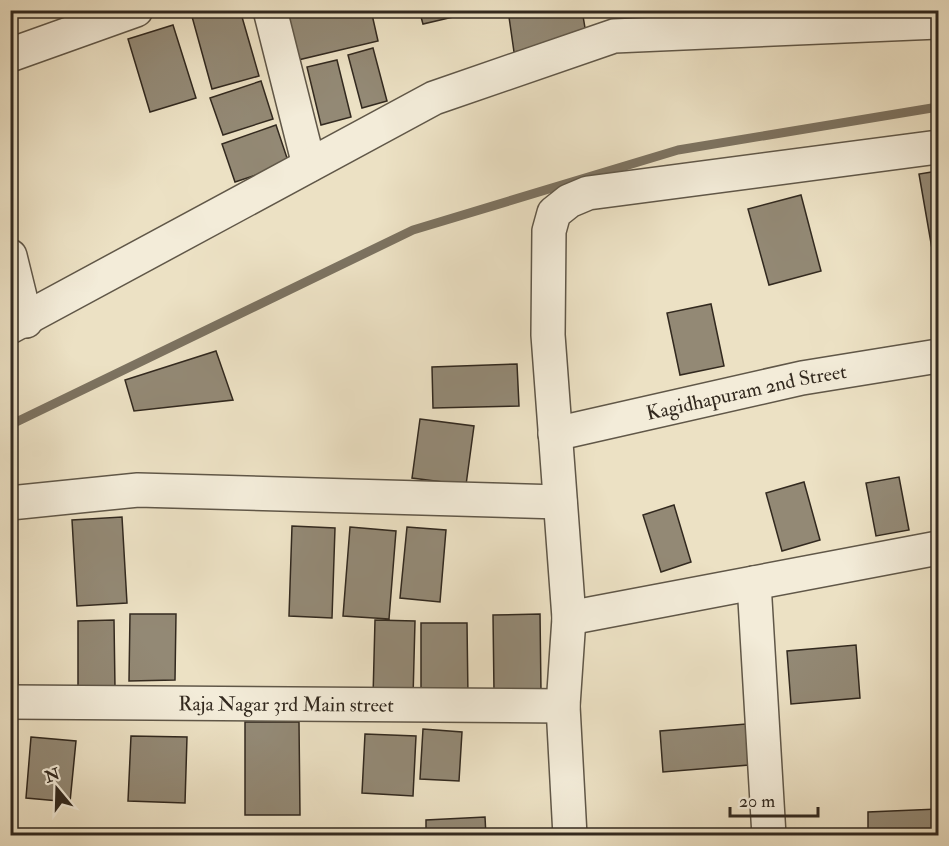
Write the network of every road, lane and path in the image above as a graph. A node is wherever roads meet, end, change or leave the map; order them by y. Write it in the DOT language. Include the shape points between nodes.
graph roads {
  1 [pos="136,10"];
  2 [pos="270,10"];
  3 [pos="939,22"];
  4 [pos="10,55"];
  5 [pos="939,147"];
  6 [pos="309,165"];
  7 [pos="10,256"];
  8 [pos="18,324"];
  9 [pos="939,356"];
  10 [pos="555,434"];
  11 [pos="560,502"];
  12 [pos="10,503"];
  13 [pos="939,548"];
  14 [pos="754,583"];
  15 [pos="569,618"];
  16 [pos="10,702"];
  17 [pos="563,706"];
  18 [pos="570,836"];
  19 [pos="769,836"];
  1 -- 4 [label="street"];
  2 -- 6 [label="street"];
  3 -- 6 [label="street" via="614,36 434,98"];
  5 -- 10 [label="street" via="588,193 569,201 554,213 549,231 548,335"];
  6 -- 8 [label="street"];
  7 -- 8 [label="street"];
  9 -- 10 [label="street, Kagidhapuram 2nd Street" via="802,378"];
  10 -- 11 [label="street"];
  11 -- 12 [label="street" via="138,490"];
  11 -- 15 [label="street"];
  13 -- 14 [label="street"];
  14 -- 15 [label="street"];
  14 -- 19 [label="street"];
  15 -- 17 [label="street"];
  16 -- 17 [label="street, Raja Nagar 3rd Main street"];
  17 -- 18 [label="street"];
}
